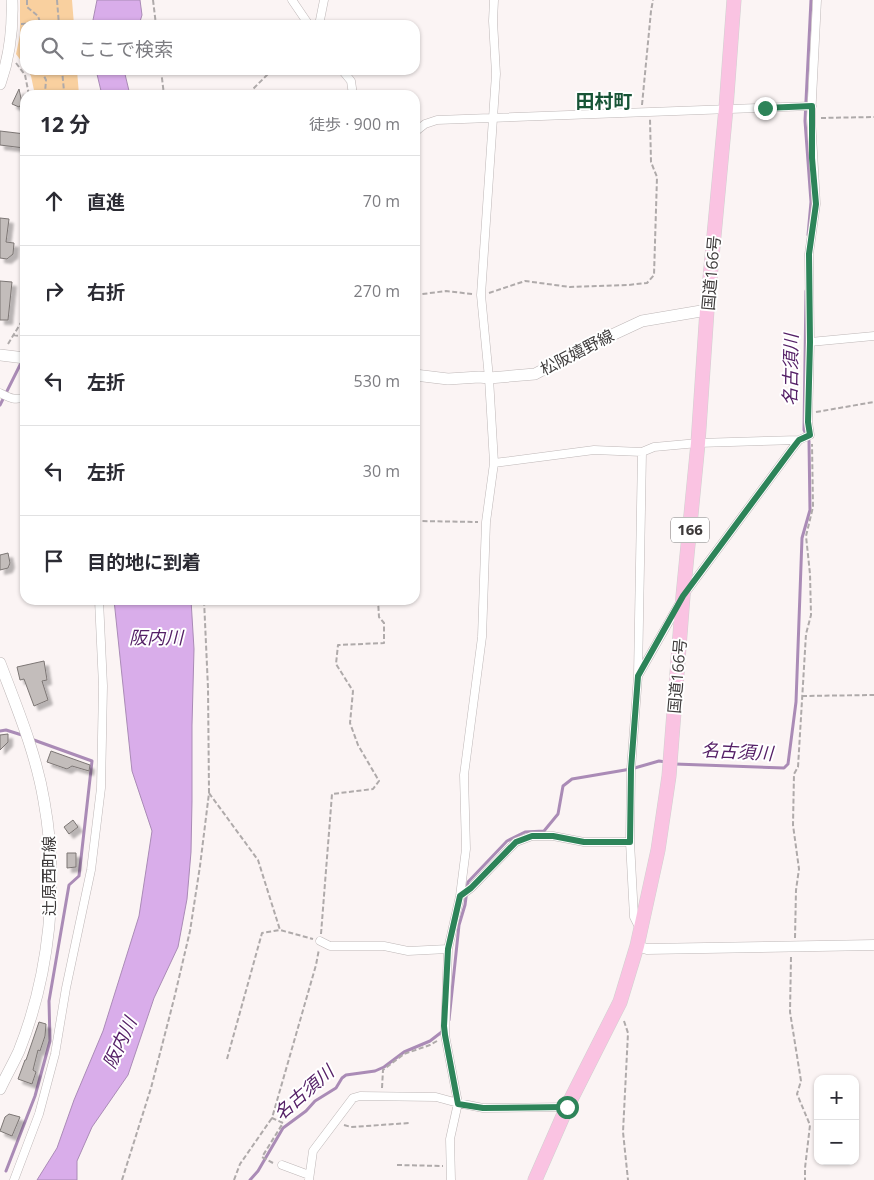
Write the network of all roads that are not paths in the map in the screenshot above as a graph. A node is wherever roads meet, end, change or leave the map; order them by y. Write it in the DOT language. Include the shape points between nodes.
graph roads {
  1 [pos="12,0"];
  2 [pos="292,0"];
  3 [pos="324,0"];
  4 [pos="494,0"];
  5 [pos="734,0"];
  6 [pos="817,0"];
  7 [pos="0,3"];
  8 [pos="306,20"];
  9 [pos="320,20"];
  10 [pos="346,75"];
  11 [pos="0,84"];
  12 [pos="352,90"];
  13 [pos="808,106"];
  14 [pos="726,108"];
  15 [pos="493,118"];
  16 [pos="420,128"];
  17 [pos="707,310"];
  18 [pos="874,336"];
  19 [pos="810,342"];
  20 [pos="1,357"];
  21 [pos="20,358"];
  22 [pos="420,376"];
  23 [pos="489,378"];
  24 [pos="0,394"];
  25 [pos="20,399"];
  26 [pos="800,440"];
  27 [pos="698,443"];
  28 [pos="642,452"];
  29 [pos="494,463"];
  30 [pos="683,596"];
  31 [pos="98,605"];
  32 [pos="0,663"];
  33 [pos="638,676"];
  34 [pos="630,842"];
  35 [pos="460,896"];
  36 [pos="640,930"];
  37 [pos="320,941"];
  38 [pos="874,945"];
  39 [pos="636,946"];
  40 [pos="448,949"];
  41 [pos="0,1089"];
  42 [pos="458,1104"];
  43 [pos="567,1107"];
  44 [pos="282,1165"];
  45 [pos="309,1178"];
  46 [pos="14,1180"];
  47 [pos="451,1180"];
  48 [pos="535,1180"];
  1 -- 7 [label="main road"];
  1 -- 11 [label="main road" via="11,35"];
  2 -- 8 [label="street"];
  3 -- 9 [label="street"];
  4 -- 15 [label="street" via="496,74"];
  5 -- 14 [label="highway, 国道166号 / 166"];
  6 -- 13 [label="street"];
  10 -- 12 [label="street"];
  13 -- 14 [label="street"];
  13 -- 19 [label="street" via="816,204 809,254"];
  14 -- 15 [label="street"];
  14 -- 17 [label="highway, 国道166号 / 166"];
  15 -- 16 [label="street" via="437,120"];
  15 -- 23 [label="street" via="481,295"];
  17 -- 23 [label="main road, 松阪嬉野線" via="642,322 535,374"];
  17 -- 27 [label="highway, 国道166号 / 166"];
  18 -- 19 [label="street"];
  19 -- 26 [label="street" via="810,435"];
  20 -- 21 [label="main road"];
  22 -- 23 [label="main road, 松阪嬉野線"];
  23 -- 29 [label="street"];
  24 -- 25 [label="street"];
  26 -- 27 [label="street"];
  26 -- 30 [label="street"];
  27 -- 28 [label="street" via="654,447"];
  27 -- 30 [label="highway, 国道166号 / 166"];
  28 -- 29 [label="street" via="594,450"];
  28 -- 33 [label="street"];
  29 -- 35 [label="street" via="486,522 482,637 464,775 466,850"];
  30 -- 33 [label="street"];
  30 -- 36 [label="highway, 国道166号 / 166" via="669,776 658,850"];
  31 -- 46 [label="street" via="103,686 102,780 93,854 56,1054 39,1114"];
  32 -- 41 [label="main road, 辻原西町線" via="39,778 48,822 51,862 51,901 32,1013 18,1053"];
  33 -- 34 [label="street" via="631,769"];
  34 -- 35 [label="street" via="584,842 532,836 516,842"];
  34 -- 36 [label="street" via="634,917"];
  35 -- 40 [label="street"];
  36 -- 39 [label="highway, 国道166号 / 166"];
  37 -- 40 [label="street" via="330,946"];
  38 -- 39 [label="street"];
  39 -- 43 [label="highway, 国道166号 / 166" via="620,1002"];
  40 -- 42 [label="street" via="444,1026"];
  42 -- 43 [label="street" via="483,1108"];
  42 -- 45 [label="street" via="436,1097 352,1098 314,1151"];
  42 -- 47 [label="street" via="450,1139"];
  43 -- 48 [label="highway, 国道166号 / 166"];
  44 -- 45 [label="street"];
}
